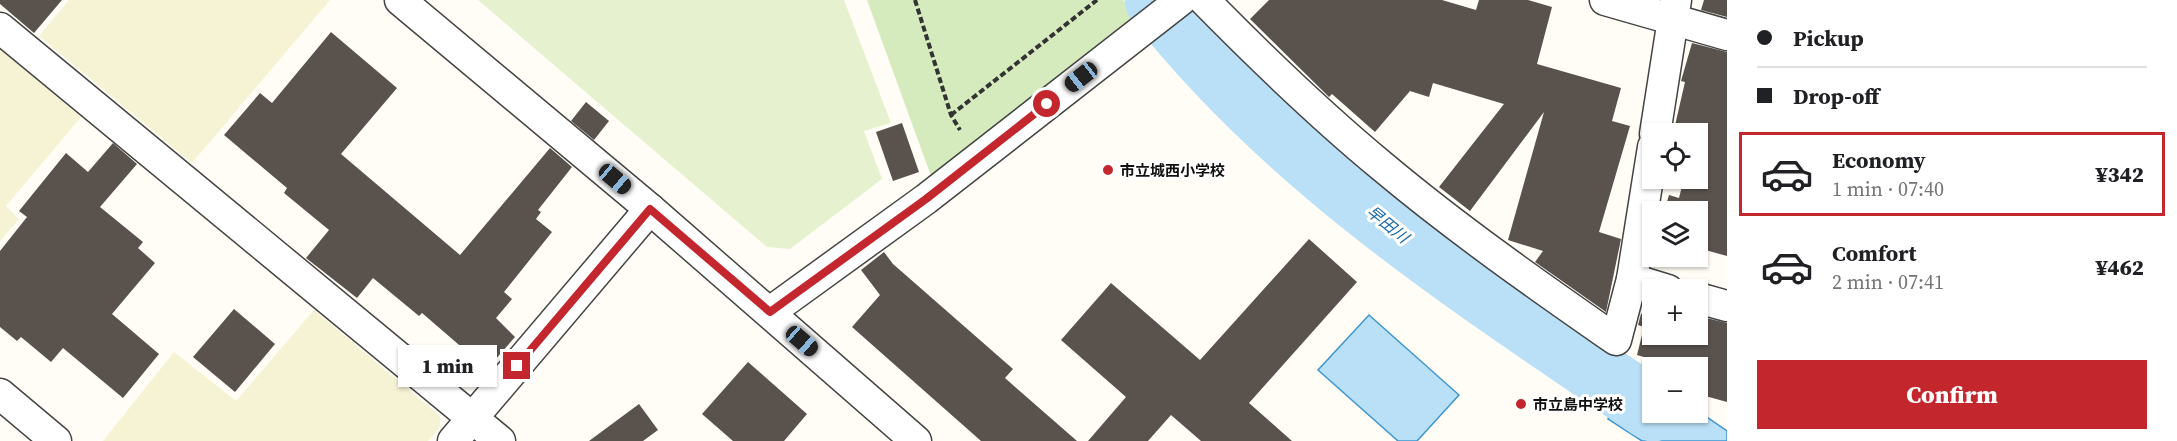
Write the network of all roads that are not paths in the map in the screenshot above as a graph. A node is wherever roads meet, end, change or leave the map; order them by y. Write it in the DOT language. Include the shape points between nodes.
graph roads {
  1 [pos="400,0"];
  2 [pos="1181,0"];
  3 [pos="1204,0"];
  4 [pos="1605,0"];
  5 [pos="1675,10"];
  6 [pos="0,28"];
  7 [pos="1727,35"];
  8 [pos="1657,123"];
  9 [pos="1646,189"];
  10 [pos="650,209"];
  11 [pos="1632,279"];
  12 [pos="1642,282"];
  13 [pos="1708,301"];
  14 [pos="1727,306"];
  15 [pos="770,312"];
  16 [pos="0,394"];
  17 [pos="472,418"];
  18 [pos="56,441"];
  19 [pos="453,441"];
  20 [pos="500,441"];
  21 [pos="916,441"];
  1 -- 10 [label="street"];
  2 -- 15 [label="street" via="978,159"];
  3 -- 11 [label="street" via="1275,72 1383,167 1513,268 1616,340"];
  4 -- 5 [label="street"];
  5 -- 7 [label="street"];
  5 -- 8 [label="street"];
  6 -- 17 [label="street"];
  9 -- 11 [label="street"];
  10 -- 15 [label="street"];
  10 -- 17 [label="street"];
  11 -- 12 [label="street"];
  13 -- 14 [label="street"];
  15 -- 21 [label="street"];
  16 -- 18 [label="street"];
  17 -- 19 [label="street"];
  17 -- 20 [label="street"];
}
